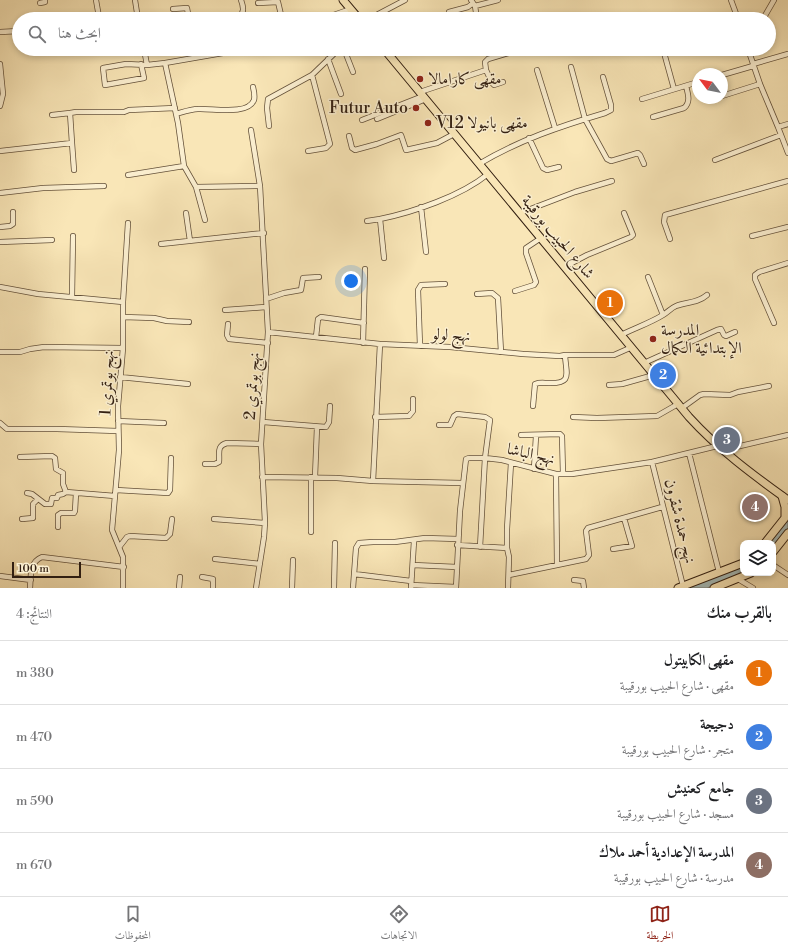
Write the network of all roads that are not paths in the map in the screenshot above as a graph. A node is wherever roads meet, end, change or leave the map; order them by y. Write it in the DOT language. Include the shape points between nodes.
graph roads {
  1 [pos="45,0"];
  2 [pos="96,0"];
  3 [pos="135,0"];
  4 [pos="241,0"];
  5 [pos="343,0"];
  6 [pos="405,0"];
  7 [pos="498,0"];
  8 [pos="731,0"];
  9 [pos="774,0"];
  10 [pos="40,3"];
  11 [pos="258,3"];
  12 [pos="473,3"];
  13 [pos="173,9"];
  14 [pos="351,9"];
  15 [pos="98,12"];
  16 [pos="137,12"];
  17 [pos="188,12"];
  18 [pos="243,12"];
  19 [pos="280,12"];
  20 [pos="342,12"];
  21 [pos="354,12"];
  22 [pos="383,12"];
  23 [pos="449,12"];
  24 [pos="735,12"];
  25 [pos="767,12"];
  26 [pos="12,31"];
  27 [pos="0,32"];
  28 [pos="788,54"];
  29 [pos="145,56"];
  30 [pos="196,56"];
  31 [pos="331,56"];
  32 [pos="347,56"];
  33 [pos="390,56"];
  34 [pos="498,56"];
  35 [pos="665,56"];
  36 [pos="750,56"];
  37 [pos="328,59"];
  38 [pos="164,63"];
  39 [pos="0,64"];
  40 [pos="141,64"];
  41 [pos="147,65"];
  42 [pos="753,65"];
  43 [pos="571,67"];
  44 [pos="486,70"];
  45 [pos="537,70"];
  46 [pos="353,72"];
  47 [pos="728,73"];
  48 [pos="312,75"];
  49 [pos="603,77"];
  50 [pos="503,82"];
  51 [pos="692,84"];
  52 [pos="760,84"];
  53 [pos="686,86"];
  54 [pos="253,87"];
  55 [pos="674,90"];
  56 [pos="340,94"];
  57 [pos="728,94"];
  58 [pos="423,96"];
  59 [pos="642,99"];
  60 [pos="0,106"];
  61 [pos="175,108"];
  62 [pos="70,113"];
  63 [pos="176,114"];
  64 [pos="52,115"];
  65 [pos="653,117"];
  66 [pos="377,118"];
  67 [pos="585,119"];
  68 [pos="362,120"];
  69 [pos="788,124"];
  70 [pos="269,126"];
  71 [pos="778,127"];
  72 [pos="556,128"];
  73 [pos="251,130"];
  74 [pos="454,134"];
  75 [pos="781,135"];
  76 [pos="349,136"];
  77 [pos="529,138"];
  78 [pos="72,143"];
  79 [pos="0,151"];
  80 [pos="308,151"];
  81 [pos="788,153"];
  82 [pos="715,160"];
  83 [pos="479,164"];
  84 [pos="644,164"];
  85 [pos="184,166"];
  86 [pos="560,167"];
  87 [pos="74,170"];
  88 [pos="488,174"];
  89 [pos="128,175"];
  90 [pos="788,181"];
  91 [pos="612,182"];
  92 [pos="104,186"];
  93 [pos="260,186"];
  94 [pos="196,187"];
  95 [pos="0,193"];
  96 [pos="421,207"];
  97 [pos="13,212"];
  98 [pos="186,213"];
  99 [pos="520,213"];
  100 [pos="624,213"];
  101 [pos="380,219"];
  102 [pos="205,220"];
  103 [pos="367,221"];
  104 [pos="128,223"];
  105 [pos="0,227"];
  106 [pos="788,227"];
  107 [pos="264,233"];
  108 [pos="73,236"];
  109 [pos="752,236"];
  110 [pos="541,238"];
  111 [pos="670,239"];
  112 [pos="52,240"];
  113 [pos="190,241"];
  114 [pos="0,242"];
  115 [pos="161,244"];
  116 [pos="426,252"];
  117 [pos="384,258"];
  118 [pos="788,263"];
  119 [pos="564,267"];
  120 [pos="365,269"];
  121 [pos="648,277"];
  122 [pos="319,278"];
  123 [pos="445,284"];
  124 [pos="0,287"];
  125 [pos="515,291"];
  126 [pos="477,294"];
  127 [pos="707,294"];
  128 [pos="72,297"];
  129 [pos="266,299"];
  130 [pos="123,302"];
  131 [pos="266,307"];
  132 [pos="225,310"];
  133 [pos="663,315"];
  134 [pos="123,317"];
  135 [pos="189,322"];
  136 [pos="364,323"];
  137 [pos="774,323"];
  138 [pos="228,324"];
  139 [pos="268,332"];
  140 [pos="735,332"];
  141 [pos="621,335"];
  142 [pos="316,337"];
  143 [pos="268,343"];
  144 [pos="364,343"];
  145 [pos="380,344"];
  146 [pos="420,346"];
  147 [pos="632,347"];
  148 [pos="123,348"];
  149 [pos="0,352"];
  150 [pos="501,352"];
  151 [pos="564,355"];
  152 [pos="644,363"];
  153 [pos="654,375"];
  154 [pos="120,377"];
  155 [pos="188,384"];
  156 [pos="609,385"];
  157 [pos="769,386"];
  158 [pos="413,399"];
  159 [pos="330,406"];
  160 [pos="533,406"];
  161 [pos="680,406"];
  162 [pos="375,417"];
  163 [pos="573,417"];
  164 [pos="118,421"];
  165 [pos="263,422"];
  166 [pos="0,423"];
  167 [pos="164,423"];
  168 [pos="440,425"];
  169 [pos="317,427"];
  170 [pos="118,431"];
  171 [pos="521,435"];
  172 [pos="788,435"];
  173 [pos="536,436"];
  174 [pos="261,444"];
  175 [pos="720,448"];
  176 [pos="689,453"];
  177 [pos="20,457"];
  178 [pos="171,458"];
  179 [pos="485,458"];
  180 [pos="511,462"];
  181 [pos="652,462"];
  182 [pos="205,464"];
  183 [pos="534,469"];
  184 [pos="556,474"];
  185 [pos="563,474"];
  186 [pos="262,477"];
  187 [pos="313,477"];
  188 [pos="373,481"];
  189 [pos="462,483"];
  190 [pos="116,490"];
  191 [pos="66,492"];
  192 [pos="27,493"];
  193 [pos="76,493"];
  194 [pos="115,496"];
  195 [pos="782,496"];
  196 [pos="38,498"];
  197 [pos="788,500"];
  198 [pos="662,507"];
  199 [pos="786,516"];
  200 [pos="22,518"];
  201 [pos="624,518"];
  202 [pos="172,519"];
  203 [pos="214,519"];
  204 [pos="265,523"];
  205 [pos="58,527"];
  206 [pos="311,532"];
  207 [pos="788,533"];
  208 [pos="458,539"];
  209 [pos="767,540"];
  210 [pos="414,541"];
  211 [pos="335,542"];
  212 [pos="457,545"];
  213 [pos="120,546"];
  214 [pos="480,547"];
  215 [pos="507,548"];
  216 [pos="776,548"];
  217 [pos="613,549"];
  218 [pos="215,559"];
  219 [pos="293,560"];
  220 [pos="740,563"];
  221 [pos="260,564"];
  222 [pos="413,565"];
  223 [pos="557,565"];
  224 [pos="124,567"];
  225 [pos="457,567"];
  226 [pos="776,567"];
  227 [pos="719,572"];
  228 [pos="354,574"];
  229 [pos="509,574"];
  230 [pos="788,575"];
  231 [pos="0,576"];
  232 [pos="744,576"];
  233 [pos="180,577"];
  234 [pos="202,577"];
  235 [pos="738,579"];
  236 [pos="31,580"];
  237 [pos="574,580"];
  238 [pos="411,585"];
  239 [pos="456,587"];
  240 [pos="681,587"];
  241 [pos="30,588"];
  242 [pos="123,588"];
  243 [pos="179,588"];
  244 [pos="214,588"];
  245 [pos="256,588"];
  246 [pos="292,588"];
  247 [pos="334,588"];
  248 [pos="353,588"];
  249 [pos="508,588"];
  250 [pos="584,588"];
  251 [pos="714,588"];
  252 [pos="753,588"];
  1 -- 10 [label="street"];
  2 -- 15 [label="street"];
  3 -- 16 [label="street"];
  4 -- 18 [label="street"];
  5 -- 14 [label="main road"];
  6 -- 22 [label="street"];
  7 -- 12 [label="street"];
  8 -- 24 [label="street"];
  9 -- 25 [label="street"];
  11 -- 19 [label="street" via="278,2"];
  12 -- 23 [label="street"];
  13 -- 17 [label="street" via="187,8"];
  14 -- 20 [label="street"];
  14 -- 21 [label="main road"];
  26 -- 27 [label="street"];
  28 -- 42 [label="street"];
  29 -- 41 [label="street"];
  30 -- 38 [label="street"];
  31 -- 37 [label="street"];
  32 -- 46 [label="street"];
  33 -- 58 [label="main road, شارع الحبيب بورقيبة"];
  34 -- 44 [label="street" via="485,62"];
  35 -- 55 [label="street"];
  36 -- 42 [label="street"];
  37 -- 48 [label="street"];
  37 -- 56 [label="street"];
  38 -- 41 [label="street"];
  38 -- 61 [label="street"];
  39 -- 60 [label="street" via="3,94"];
  40 -- 40 [label="street" via="103,68 105,85 144,78"];
  40 -- 41 [label="street"];
  42 -- 47 [label="street"];
  42 -- 52 [label="street"];
  43 -- 67 [label="street"];
  44 -- 50 [label="street" via="494,85"];
  44 -- 58 [label="street"];
  45 -- 72 [label="street"];
  48 -- 70 [label="street" via="268,99"];
  48 -- 80 [label="street" via="330,144 326,148"];
  49 -- 67 [label="street" via="611,105 610,110 606,114"];
  51 -- 53 [label="street"];
  52 -- 57 [label="street"];
  52 -- 71 [label="street"];
  53 -- 55 [label="street"];
  53 -- 65 [label="street" via="689,100 684,108"];
  54 -- 63 [label="street" via="255,98 248,107 237,110 196,109"];
  55 -- 59 [label="street"];
  58 -- 66 [label="street"];
  58 -- 68 [label="street"];
  58 -- 74 [label="main road, شارع الحبيب بورقيبة"];
  61 -- 62 [label="street"];
  61 -- 63 [label="street"];
  62 -- 64 [label="street"];
  62 -- 78 [label="street"];
  63 -- 85 [label="street"];
  67 -- 72 [label="street"];
  67 -- 84 [label="street" via="608,160 638,153"];
  69 -- 71 [label="street"];
  71 -- 75 [label="street"];
  72 -- 77 [label="street"];
  73 -- 93 [label="street, نهج بوتمري 2"];
  74 -- 76 [label="street" via="437,143 406,150 401,135 355,150"];
  74 -- 83 [label="main road, شارع الحبيب بورقيبة"];
  75 -- 81 [label="street"];
  75 -- 82 [label="street"];
  77 -- 83 [label="street"];
  77 -- 86 [label="street" via="543,168 547,170"];
  78 -- 79 [label="street"];
  78 -- 87 [label="street"];
  83 -- 88 [label="main road, شارع الحبيب بورقيبة"];
  85 -- 89 [label="street"];
  85 -- 94 [label="street"];
  88 -- 96 [label="street" via="478,182"];
  88 -- 99 [label="main road, شارع الحبيب بورقيبة"];
  90 -- 111 [label="street" via="665,215 664,222"];
  91 -- 99 [label="street" via="575,192"];
  92 -- 95 [label="street" via="43,188"];
  93 -- 94 [label="street"];
  93 -- 107 [label="street, نهج بوتمري 2"];
  94 -- 102 [label="street"];
  96 -- 101 [label="street"];
  96 -- 116 [label="street"];
  97 -- 105 [label="street" via="13,224"];
  98 -- 113 [label="street"];
  99 -- 110 [label="main road, شارع الحبيب بورقيبة"];
  100 -- 119 [label="street" via="633,235 631,237"];
  101 -- 103 [label="street"];
  101 -- 117 [label="street"];
  104 -- 130 [label="street, نهج بوتمري 1"];
  106 -- 109 [label="street"];
  107 -- 113 [label="street"];
  107 -- 129 [label="street, نهج بوتمري 2"];
  108 -- 128 [label="street"];
  110 -- 119 [label="main road, شارع الحبيب بورقيبة"];
  110 -- 125 [label="street" via="526,248 536,282"];
  112 -- 114 [label="street"];
  113 -- 115 [label="street"];
  118 -- 137 [label="street" via="755,275"];
  119 -- 141 [label="main road, شارع الحبيب بورقيبة"];
  120 -- 136 [label="street"];
  121 -- 133 [label="street"];
  122 -- 129 [label="street" via="304,278 301,290"];
  123 -- 146 [label="street" via="422,285 418,290"];
  124 -- 128 [label="street"];
  126 -- 150 [label="street" via="492,293 498,298"];
  127 -- 133 [label="street" via="697,302 677,306"];
  128 -- 130 [label="street"];
  129 -- 131 [label="street, نهج بوتمري 2"];
  130 -- 134 [label="street, نهج بوتمري 1"];
  131 -- 132 [label="street"];
  131 -- 139 [label="street, نهج بوتمري 2"];
  133 -- 141 [label="street"];
  134 -- 135 [label="street"];
  134 -- 148 [label="street, نهج بوتمري 1"];
  136 -- 142 [label="street" via="321,317 318,319"];
  136 -- 144 [label="street"];
  138 -- 143 [label="street" via="229,339"];
  139 -- 142 [label="street, نهج لولو"];
  139 -- 143 [label="street, نهج بوتمري 2"];
  140 -- 152 [label="street" via="726,336 721,329 717,330"];
  141 -- 147 [label="main road, شارع الحبيب بورقيبة"];
  142 -- 144 [label="street, نهج لولو"];
  143 -- 165 [label="street, نهج بوتمري 2"];
  144 -- 145 [label="street, نهج لولو"];
  145 -- 146 [label="street, نهج لولو"];
  145 -- 162 [label="street"];
  146 -- 150 [label="street, نهج لولو"];
  147 -- 151 [label="street, نهج لولو" via="614,355"];
  147 -- 152 [label="main road, شارع الحبيب بورقيبة"];
  148 -- 149 [label="street" via="44,347 20,352"];
  148 -- 154 [label="street, نهج بوتمري 1"];
  150 -- 151 [label="street, نهج لولو"];
  151 -- 160 [label="street" via="565,380 559,383 535,384"];
  152 -- 153 [label="main road, شارع الحبيب بورقيبة"];
  153 -- 156 [label="street"];
  153 -- 161 [label="main road, شارع الحبيب بورقيبة"];
  154 -- 155 [label="street"];
  154 -- 164 [label="street, نهج بوتمري 1"];
  157 -- 161 [label="street" via="730,395 704,394"];
  158 -- 162 [label="street" via="413,411 409,416"];
  159 -- 169 [label="street" via="328,425"];
  161 -- 163 [label="street" via="657,416"];
  161 -- 175 [label="main road, شارع الحبيب بورقيبة"];
  162 -- 188 [label="street"];
  164 -- 167 [label="street"];
  164 -- 170 [label="street, نهج بوتمري 1"];
  165 -- 169 [label="street"];
  165 -- 174 [label="street, نهج بوتمري 2"];
  166 -- 170 [label="street" via="7,429"];
  168 -- 179 [label="street" via="450,424 457,414 489,418 491,422"];
  169 -- 187 [label="street"];
  170 -- 190 [label="street, نهج بوتمري 1"];
  171 -- 173 [label="street"];
  172 -- 175 [label="street, نهج الباشا"];
  173 -- 183 [label="street"];
  173 -- 185 [label="street" via="562,436"];
  174 -- 182 [label="street" via="223,444 219,449 218,462"];
  174 -- 186 [label="street, نهج بوتمري 2"];
  175 -- 176 [label="street, نهج الباشا"];
  175 -- 195 [label="main road, شارع الحبيب بورقيبة"];
  176 -- 181 [label="street, نهج الباشا"];
  176 -- 227 [label="street"];
  177 -- 191 [label="street" via="55,458 56,469 62,473"];
  178 -- 190 [label="street" via="168,493"];
  179 -- 180 [label="street, نهج الباشا"];
  179 -- 189 [label="street, نهج الباشا" via="466,459"];
  179 -- 214 [label="street"];
  180 -- 183 [label="street, نهج الباشا"];
  180 -- 215 [label="street"];
  181 -- 185 [label="street, نهج الباشا"];
  181 -- 198 [label="street, نهج حمدة شقرون"];
  183 -- 184 [label="street, نهج الباشا"];
  184 -- 185 [label="street, نهج الباشا"];
  184 -- 223 [label="street"];
  186 -- 187 [label="street"];
  186 -- 204 [label="street, نهج بوتمري 2"];
  187 -- 188 [label="street"];
  187 -- 206 [label="street"];
  188 -- 189 [label="street"];
  189 -- 208 [label="street, نهج الباشا"];
  190 -- 194 [label="street, نهج بوتمري 1"];
  191 -- 193 [label="street"];
  191 -- 196 [label="street" via="52,498 51,504 45,504"];
  192 -- 196 [label="street"];
  193 -- 194 [label="street"];
  193 -- 205 [label="street" via="74,513 58,515"];
  194 -- 213 [label="street, نهج بوتمري 1" via="112,530"];
  195 -- 197 [label="main road, شارع الحبيب بورقيبة"];
  195 -- 199 [label="main road"];
  196 -- 200 [label="street" via="33,504 33,518"];
  198 -- 201 [label="street"];
  198 -- 240 [label="street, نهج حمدة شقرون"];
  199 -- 209 [label="main road"];
  201 -- 217 [label="street" via="632,546"];
  201 -- 223 [label="street" via="588,528 586,531 589,555 586,559"];
  202 -- 213 [label="street" via="170,534 166,538 130,536"];
  203 -- 204 [label="street"];
  204 -- 221 [label="street, نهج بوتمري 2"];
  207 -- 216 [label="main road"];
  208 -- 210 [label="street" via="428,538"];
  208 -- 212 [label="street, نهج الباشا"];
  210 -- 222 [label="street"];
  210 -- 228 [label="street" via="359,543 356,548"];
  211 -- 247 [label="street"];
  212 -- 214 [label="street"];
  212 -- 225 [label="street, نهج الباشا"];
  213 -- 224 [label="street, نهج بوتمري 1"];
  214 -- 215 [label="street"];
  215 -- 229 [label="street"];
  218 -- 221 [label="street"];
  219 -- 246 [label="street"];
  220 -- 227 [label="main road"];
  221 -- 245 [label="street, نهج بوتمري 2"];
  222 -- 225 [label="street"];
  222 -- 238 [label="street"];
  223 -- 229 [label="street"];
  224 -- 236 [label="street" via="42,557 33,565"];
  224 -- 242 [label="street, نهج بوتمري 1"];
  225 -- 239 [label="street, نهج الباشا"];
  226 -- 230 [label="street"];
  227 -- 240 [label="main road"];
  228 -- 238 [label="street"];
  228 -- 248 [label="street"];
  229 -- 249 [label="street"];
  231 -- 236 [label="street"];
  232 -- 235 [label="main road"];
  233 -- 243 [label="street"];
  234 -- 244 [label="street" via="212,579"];
  235 -- 251 [label="main road"];
  235 -- 252 [label="street"];
  236 -- 241 [label="street"];
  237 -- 250 [label="street" via="583,581"];
  238 -- 239 [label="street"];
}
